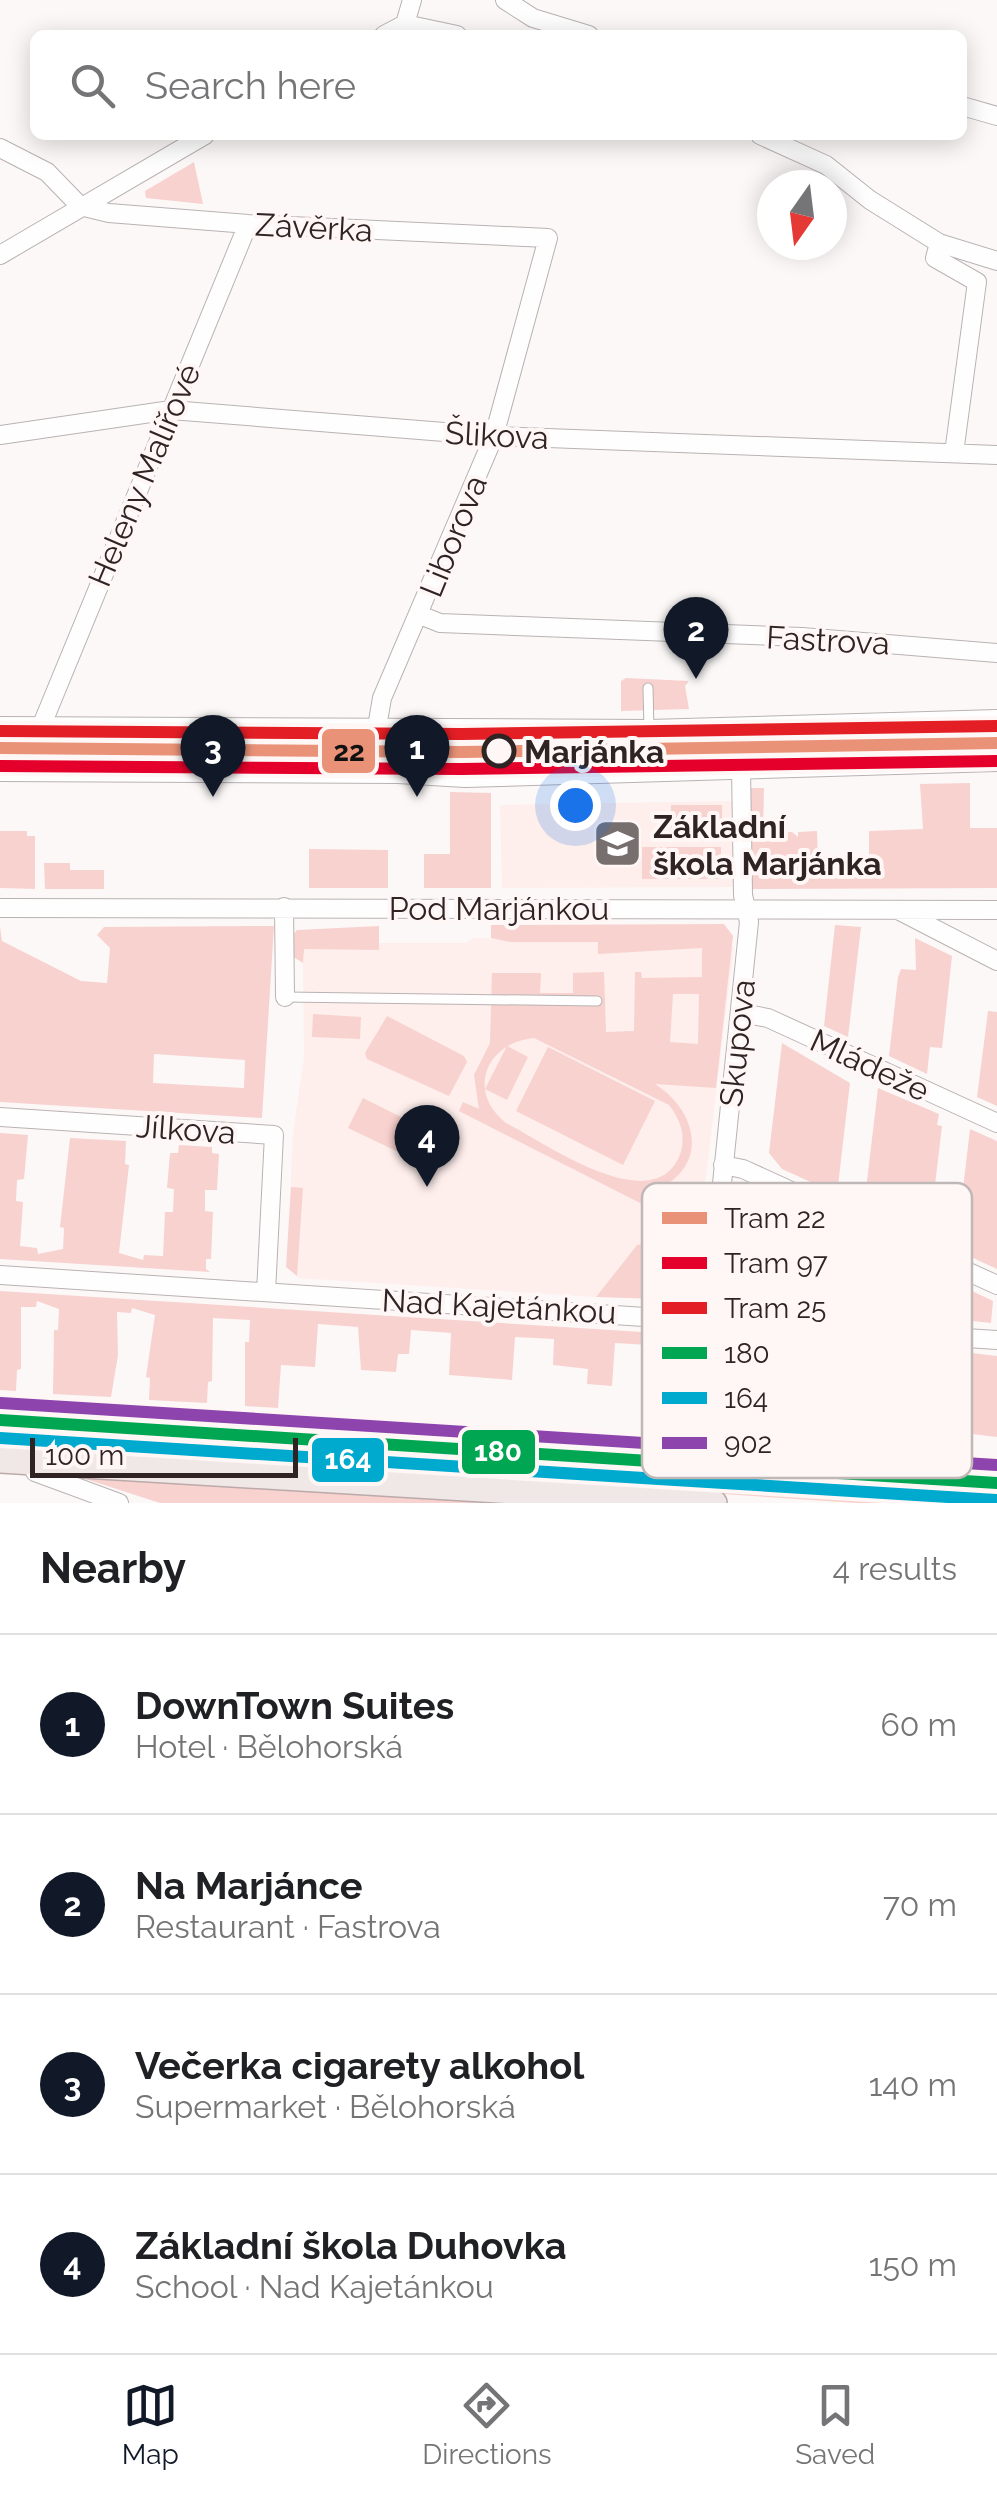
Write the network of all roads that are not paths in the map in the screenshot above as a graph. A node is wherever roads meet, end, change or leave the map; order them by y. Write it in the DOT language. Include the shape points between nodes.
graph roads {
  1 [pos="412,0"];
  2 [pos="505,0"];
  3 [pos="405,24"];
  4 [pos="394,30"];
  5 [pos="433,30"];
  6 [pos="565,30"];
  7 [pos="967,107"];
  8 [pos="997,116"];
  9 [pos="197,140"];
  10 [pos="771,140"];
  11 [pos="0,148"];
  12 [pos="80,206"];
  13 [pos="248,224"];
  14 [pos="548,238"];
  15 [pos="939,243"];
  16 [pos="0,255"];
  17 [pos="997,261"];
  18 [pos="171,410"];
  19 [pos="0,435"];
  20 [pos="494,436"];
  21 [pos="954,453"];
  22 [pos="997,455"];
  23 [pos="420,616"];
  24 [pos="997,654"];
  25 [pos="648,688"];
  26 [pos="997,720"];
  27 [pos="0,727"];
  28 [pos="42,727"];
  29 [pos="374,728"];
  30 [pos="648,730"];
  31 [pos="997,761"];
  32 [pos="741,768"];
  33 [pos="0,771"];
  34 [pos="369,773"];
  35 [pos="284,907"];
  36 [pos="0,908"];
  37 [pos="747,909"];
  38 [pos="897,910"];
  39 [pos="997,910"];
  40 [pos="997,962"];
  41 [pos="285,997"];
  42 [pos="597,1000"];
  43 [pos="742,1013"];
  44 [pos="0,1117"];
  45 [pos="997,1123"];
  46 [pos="723,1165"];
  47 [pos="721,1183"];
  48 [pos="774,1183"];
  49 [pos="972,1274"];
  50 [pos="0,1275"];
  51 [pos="997,1285"];
  52 [pos="266,1292"];
  53 [pos="642,1315"];
  54 [pos="972,1338"];
  55 [pos="997,1340"];
  56 [pos="0,1420"];
  57 [pos="505,1453"];
  58 [pos="573,1457"];
  59 [pos="0,1460"];
  60 [pos="642,1461"];
  61 [pos="34,1472"];
  62 [pos="915,1478"];
  63 [pos="997,1483"];
  64 [pos="512,1492"];
  65 [pos="570,1495"];
  66 [pos="119,1503"];
  67 [pos="714,1503"];
  1 -- 3 [label="street"];
  2 -- 6 [label="street"];
  3 -- 4 [label="street"];
  3 -- 5 [label="street"];
  7 -- 8 [label="street"];
  9 -- 12 [label="street"];
  10 -- 15 [label="street" via="826,165"];
  11 -- 12 [label="street" via="47,172"];
  12 -- 13 [label="street, Závěrka"];
  12 -- 16 [label="street"];
  13 -- 14 [label="street, Závěrka"];
  13 -- 18 [label="street, Heleny Malířové"];
  14 -- 20 [label="street, Liborova"];
  15 -- 17 [label="street"];
  15 -- 21 [label="street" via="935,258 977,282"];
  18 -- 19 [label="street, Šlikova"];
  18 -- 20 [label="street, Šlikova"];
  18 -- 28 [label="street, Heleny Malířové"];
  20 -- 21 [label="street, Šlikova"];
  20 -- 23 [label="street, Liborova"];
  21 -- 22 [label="street, Šlikova"];
  23 -- 24 [label="street, Fastrova" via="440,623 802,637"];
  23 -- 29 [label="street, Liborova"];
  25 -- 30 [label="lane"];
  26 -- 30 [label="street"];
  27 -- 28 [label="street"];
  28 -- 29 [label="street"];
  29 -- 30 [label="street"];
  29 -- 34 [label="street, Liborova"];
  31 -- 32 [label="street"];
  32 -- 34 [label="street" via="505,777"];
  32 -- 37 [label="street, Skupova"];
  33 -- 34 [label="street"];
  35 -- 36 [label="street, Pod Marjánkou"];
  35 -- 37 [label="street, Pod Marjánkou"];
  35 -- 41 [label="street"];
  37 -- 38 [label="street, Pod Marjánkou"];
  37 -- 43 [label="street, Skupova"];
  38 -- 39 [label="street, Pod Marjánkou"];
  38 -- 40 [label="street"];
  41 -- 42 [label="lane"];
  43 -- 45 [label="street, Mládeže" via="768,1018"];
  43 -- 46 [label="street, Skupova"];
  44 -- 52 [label="street, Jílkova" via="274,1134"];
  46 -- 47 [label="street, Skupova"];
  46 -- 48 [label="street"];
  49 -- 51 [label="street"];
  50 -- 52 [label="street, Nad Kajetánkou"];
  52 -- 53 [label="street, Nad Kajetánkou"];
  54 -- 55 [label="street, Nad Kajetánkou"];
  56 -- 57 [label="main road"];
  57 -- 58 [label="main road"];
  57 -- 64 [label="main road" via="528,1469"];
  58 -- 60 [label="main road"];
  58 -- 65 [label="main road" via="551,1469 550,1479"];
  59 -- 64 [label="main road"];
  61 -- 66 [label="street"];
  62 -- 63 [label="main road"];
  64 -- 65 [label="main road"];
  65 -- 67 [label="main road"];
}
